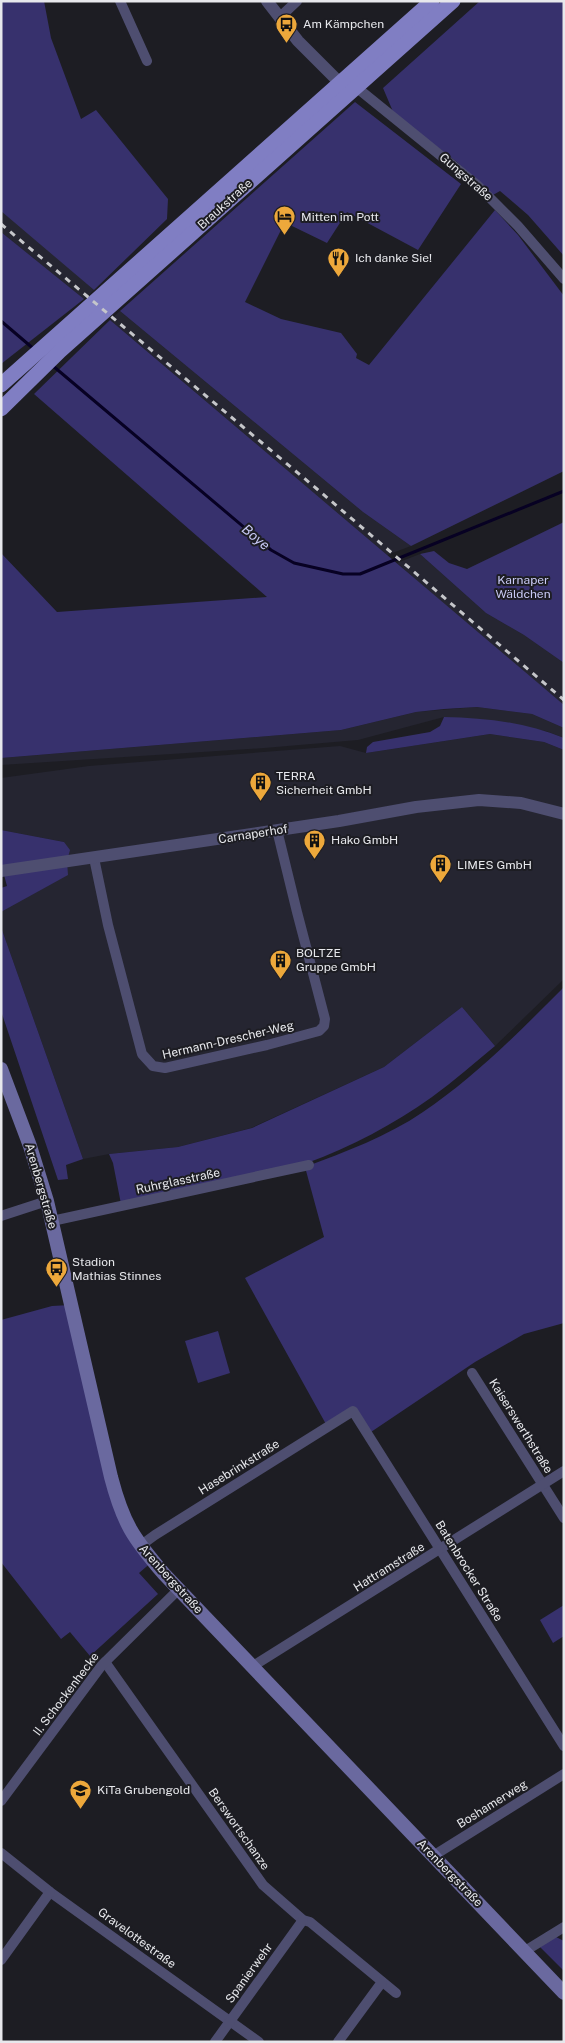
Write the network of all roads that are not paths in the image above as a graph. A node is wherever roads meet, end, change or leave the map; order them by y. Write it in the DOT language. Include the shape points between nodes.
graph roads {
  1 [pos="120,1"];
  2 [pos="267,1"];
  3 [pos="297,1"];
  4 [pos="432,1"];
  5 [pos="453,1"];
  6 [pos="279,18"];
  7 [pos="147,61"];
  8 [pos="340,83"];
  9 [pos="356,87"];
  10 [pos="564,279"];
  11 [pos="55,346"];
  12 [pos="33,367"];
  13 [pos="1,384"];
  14 [pos="1,410"];
  15 [pos="564,814"];
  16 [pos="277,830"];
  17 [pos="94,858"];
  18 [pos="1,871"];
  19 [pos="1,1069"];
  20 [pos="308,1165"];
  21 [pos="47,1201"];
  22 [pos="1,1216"];
  23 [pos="52,1220"];
  24 [pos="472,1373"];
  25 [pos="353,1411"];
  26 [pos="564,1471"];
  27 [pos="543,1484"];
  28 [pos="564,1518"];
  29 [pos="140,1546"];
  30 [pos="441,1549"];
  31 [pos="179,1589"];
  32 [pos="105,1662"];
  33 [pos="253,1666"];
  34 [pos="564,1746"];
  35 [pos="564,1774"];
  36 [pos="1,1801"];
  37 [pos="1,1853"];
  38 [pos="433,1856"];
  39 [pos="50,1892"];
  40 [pos="303,1920"];
  41 [pos="564,1927"];
  42 [pos="525,1951"];
  43 [pos="1,1960"];
  44 [pos="382,1982"];
  45 [pos="396,1993"];
  46 [pos="564,1993"];
  47 [pos="230,2021"];
  48 [pos="216,2042"];
  49 [pos="259,2042"];
  50 [pos="338,2042"];
  1 -- 7 [label="street"];
  2 -- 6 [label="street"];
  3 -- 6 [label="street"];
  4 -- 8 [label="main road, Braukstraße"];
  5 -- 9 [label="main road, Braukstraße"];
  6 -- 8 [label="street"];
  8 -- 11 [label="main road, Braukstraße"];
  9 -- 10 [label="street, Gungstraße" via="477,185"];
  9 -- 11 [label="main road, Braukstraße"];
  11 -- 12 [label="main road, Braukstraße"];
  12 -- 13 [label="main road, Braukstraße"];
  12 -- 14 [label="main road, Braukstraße"];
  15 -- 16 [label="street, Carnaperhof" via="521,803 479,800"];
  16 -- 17 [label="street, Carnaperhof"];
  16 -- 17 [label="street, Hermann-Drescher-Weg" via="326,1019 324,1026 319,1031 165,1068 153,1066 142,1054"];
  17 -- 18 [label="street, Carnaperhof"];
  19 -- 21 [label="main road, Arenbergstraße"];
  20 -- 23 [label="street, Ruhrglasstraße"];
  21 -- 22 [label="street"];
  21 -- 23 [label="main road, Arenbergstraße"];
  23 -- 29 [label="main road, Arenbergstraße" via="118,1503"];
  24 -- 27 [label="street, Kaiserswerthstraße"];
  25 -- 29 [label="street, Hasebrinkstraße"];
  25 -- 30 [label="street, Batenbrocker Straße"];
  26 -- 27 [label="street, Hattramstraße"];
  27 -- 28 [label="street, Kaiserswerthstraße"];
  27 -- 30 [label="street, Hattramstraße"];
  29 -- 31 [label="main road, Arenbergstraße"];
  30 -- 33 [label="street, Hattramstraße"];
  30 -- 34 [label="street, Batenbrocker Straße"];
  31 -- 32 [label="street, II. Schockenhecke"];
  31 -- 33 [label="main road, Arenbergstraße"];
  32 -- 36 [label="street, II. Schockenhecke"];
  32 -- 40 [label="street, Berswortschanze" via="263,1885"];
  33 -- 38 [label="main road, Arenbergstraße"];
  35 -- 38 [label="street, Boshamerweg"];
  37 -- 39 [label="street, Gravelottestraße"];
  38 -- 42 [label="main road, Arenbergstraße"];
  39 -- 43 [label="street"];
  39 -- 47 [label="street, Gravelottestraße"];
  40 -- 44 [label="street, Berswortschanze" via="325,1933"];
  40 -- 47 [label="street, Spanierwehr"];
  41 -- 42 [label="street"];
  42 -- 46 [label="main road, Arenbergstraße"];
  44 -- 45 [label="street, Berswortschanze"];
  44 -- 50 [label="street"];
  47 -- 48 [label="street, Spanierwehr"];
  47 -- 49 [label="street, Gravelottestraße"];
}
